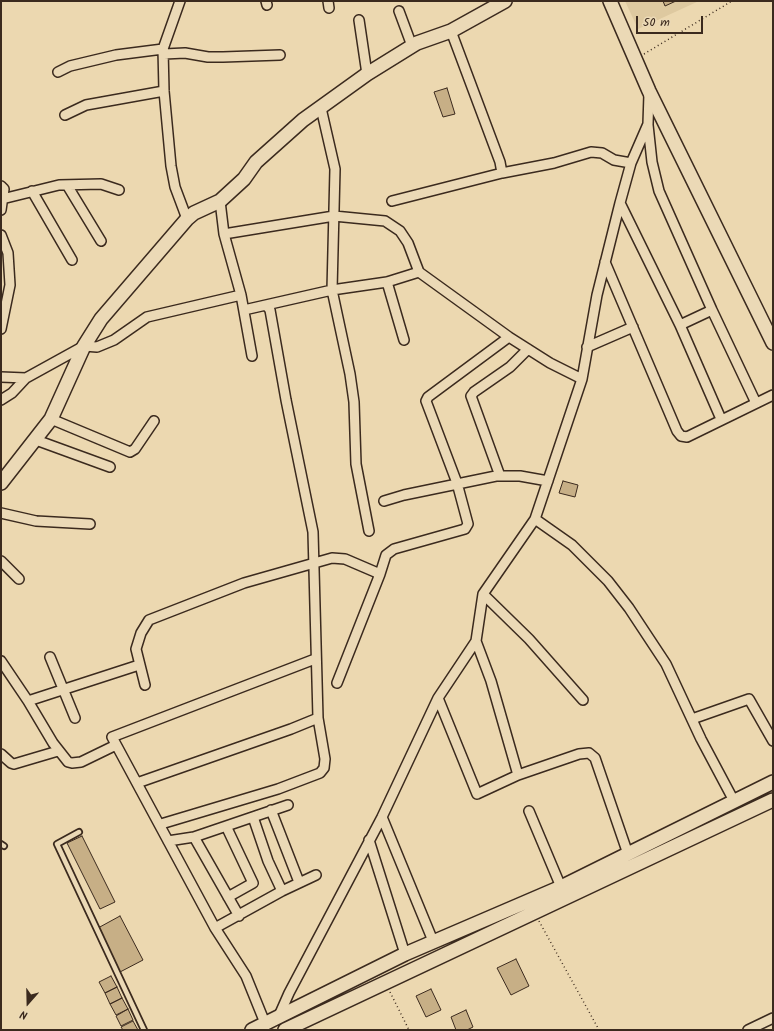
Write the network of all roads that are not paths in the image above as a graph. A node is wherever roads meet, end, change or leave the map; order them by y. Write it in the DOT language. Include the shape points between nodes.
graph roads {
  1 [pos="180,1"];
  2 [pos="504,1"];
  3 [pos="610,1"];
  4 [pos="399,11"];
  5 [pos="359,20"];
  6 [pos="451,31"];
  7 [pos="412,46"];
  8 [pos="164,51"];
  9 [pos="280,54"];
  10 [pos="58,72"];
  11 [pos="367,74"];
  12 [pos="649,90"];
  13 [pos="164,91"];
  14 [pos="321,108"];
  15 [pos="65,115"];
  16 [pos="648,124"];
  17 [pos="631,163"];
  18 [pos="502,173"];
  19 [pos="67,185"];
  20 [pos="1,186"];
  21 [pos="119,190"];
  22 [pos="32,191"];
  23 [pos="2,199"];
  24 [pos="220,201"];
  25 [pos="392,201"];
  26 [pos="620,203"];
  27 [pos="1,210"];
  28 [pos="334,216"];
  29 [pos="187,220"];
  30 [pos="224,234"];
  31 [pos="1,235"];
  32 [pos="101,241"];
  33 [pos="72,260"];
  34 [pos="605,262"];
  35 [pos="419,272"];
  36 [pos="387,282"];
  37 [pos="332,290"];
  38 [pos="241,295"];
  39 [pos="266,305"];
  40 [pos="244,310"];
  41 [pos="712,310"];
  42 [pos="680,325"];
  43 [pos="633,327"];
  44 [pos="1,329"];
  45 [pos="509,337"];
  46 [pos="404,340"];
  47 [pos="773,343"];
  48 [pos="84,346"];
  49 [pos="587,347"];
  50 [pos="528,349"];
  51 [pos="252,356"];
  52 [pos="1,377"];
  53 [pos="26,378"];
  54 [pos="582,379"];
  55 [pos="773,395"];
  56 [pos="1,400"];
  57 [pos="756,403"];
  58 [pos="51,419"];
  59 [pos="721,419"];
  60 [pos="154,421"];
  61 [pos="36,440"];
  62 [pos="110,467"];
  63 [pos="500,476"];
  64 [pos="548,481"];
  65 [pos="1,483"];
  66 [pos="457,484"];
  67 [pos="384,501"];
  68 [pos="1,512"];
  69 [pos="535,519"];
  70 [pos="90,524"];
  71 [pos="368,531"];
  72 [pos="1,561"];
  73 [pos="315,563"];
  74 [pos="380,574"];
  75 [pos="18,579"];
  76 [pos="483,594"];
  77 [pos="476,641"];
  78 [pos="50,657"];
  79 [pos="316,659"];
  80 [pos="1,661"];
  81 [pos="139,664"];
  82 [pos="337,683"];
  83 [pos="145,685"];
  84 [pos="63,689"];
  85 [pos="438,698"];
  86 [pos="583,700"];
  87 [pos="28,701"];
  88 [pos="75,718"];
  89 [pos="318,718"];
  90 [pos="692,719"];
  91 [pos="773,741"];
  92 [pos="116,745"];
  93 [pos="58,751"];
  94 [pos="1,754"];
  95 [pos="518,775"];
  96 [pos="773,782"];
  97 [pos="137,783"];
  98 [pos="773,800"];
  99 [pos="734,801"];
  100 [pos="288,805"];
  101 [pos="271,810"];
  102 [pos="529,811"];
  103 [pos="253,817"];
  104 [pos="382,817"];
  105 [pos="160,824"];
  106 [pos="226,826"];
  107 [pos="79,832"];
  108 [pos="194,837"];
  109 [pos="369,840"];
  110 [pos="168,841"];
  111 [pos="628,854"];
  112 [pos="316,875"];
  113 [pos="299,882"];
  114 [pos="561,887"];
  115 [pos="282,891"];
  116 [pos="228,897"];
  117 [pos="239,916"];
  118 [pos="215,928"];
  119 [pos="433,941"];
  120 [pos="404,954"];
  121 [pos="278,1018"];
  122 [pos="773,1018"];
  123 [pos="265,1023"];
  124 [pos="144,1030"];
  125 [pos="252,1030"];
  126 [pos="286,1030"];
  127 [pos="748,1030"];
  1 -- 8 [label="street"];
  2 -- 6 [label="main road"];
  3 -- 12 [label="main road"];
  4 -- 7 [label="street"];
  5 -- 11 [label="street"];
  6 -- 7 [label="main road"];
  6 -- 18 [label="street"];
  7 -- 11 [label="main road"];
  8 -- 9 [label="street" via="208,57"];
  8 -- 10 [label="street" via="116,55 70,66"];
  8 -- 13 [label="street"];
  11 -- 14 [label="main road"];
  12 -- 16 [label="street"];
  12 -- 47 [label="main road"];
  13 -- 15 [label="street" via="86,105"];
  13 -- 29 [label="street" via="172,173"];
  14 -- 24 [label="main road" via="303,120 256,162 244,179"];
  14 -- 28 [label="street" via="335,169"];
  16 -- 17 [label="street"];
  16 -- 41 [label="street" via="655,181"];
  17 -- 18 [label="street" via="591,152 554,163"];
  17 -- 26 [label="street"];
  18 -- 25 [label="street"];
  19 -- 21 [label="street" via="102,184"];
  19 -- 22 [label="street"];
  19 -- 32 [label="street"];
  20 -- 23 [label="street" via="4,190"];
  22 -- 23 [label="street"];
  22 -- 33 [label="street"];
  23 -- 27 [label="street"];
  24 -- 29 [label="main road"];
  24 -- 30 [label="street"];
  26 -- 34 [label="street"];
  26 -- 42 [label="street"];
  28 -- 30 [label="street"];
  28 -- 35 [label="street" via="385,221 400,231 408,243"];
  28 -- 37 [label="street"];
  29 -- 48 [label="main road" via="101,319"];
  30 -- 38 [label="street"];
  31 -- 44 [label="street" via="8,253 10,285"];
  34 -- 43 [label="street"];
  34 -- 49 [label="street"];
  35 -- 36 [label="street"];
  35 -- 45 [label="street"];
  36 -- 37 [label="street"];
  36 -- 46 [label="street"];
  37 -- 39 [label="street"];
  37 -- 71 [label="street" via="350,374 354,402 356,464"];
  38 -- 40 [label="street"];
  38 -- 48 [label="street" via="161,313 147,318 114,340 97,347"];
  39 -- 40 [label="street"];
  39 -- 73 [label="street" via="270,310 313,532"];
  40 -- 51 [label="street"];
  41 -- 42 [label="street"];
  41 -- 57 [label="street"];
  42 -- 59 [label="street"];
  43 -- 49 [label="street"];
  43 -- 59 [label="street" via="681,436 687,437"];
  45 -- 50 [label="street"];
  45 -- 66 [label="street" via="426,401"];
  48 -- 53 [label="street"];
  48 -- 58 [label="main road"];
  49 -- 54 [label="street"];
  50 -- 54 [label="street"];
  50 -- 63 [label="street" via="510,367 471,396"];
  52 -- 53 [label="street"];
  53 -- 56 [label="street" via="12,393"];
  54 -- 64 [label="street"];
  55 -- 57 [label="street"];
  57 -- 59 [label="street"];
  58 -- 60 [label="street" via="130,452 135,449"];
  58 -- 61 [label="main road"];
  61 -- 62 [label="street"];
  61 -- 65 [label="main road"];
  63 -- 64 [label="street" via="520,476"];
  63 -- 66 [label="street"];
  64 -- 69 [label="street"];
  66 -- 67 [label="street"];
  66 -- 74 [label="street" via="468,520 465,529 390,551 386,555"];
  68 -- 70 [label="street" via="36,521"];
  69 -- 76 [label="street"];
  69 -- 90 [label="street" via="572,545 608,580 666,664"];
  72 -- 75 [label="street"];
  73 -- 74 [label="street" via="339,558"];
  73 -- 79 [label="street"];
  73 -- 81 [label="street" via="244,583 149,620 138,639 136,649"];
  74 -- 82 [label="street"];
  76 -- 77 [label="street"];
  76 -- 86 [label="street" via="529,639"];
  77 -- 85 [label="street"];
  77 -- 95 [label="street" via="491,681"];
  78 -- 84 [label="street"];
  79 -- 89 [label="street"];
  79 -- 92 [label="street" via="112,737"];
  80 -- 87 [label="street"];
  81 -- 83 [label="street"];
  81 -- 84 [label="street"];
  84 -- 87 [label="street"];
  84 -- 88 [label="street"];
  85 -- 95 [label="street" via="477,794"];
  85 -- 104 [label="street"];
  87 -- 93 [label="street"];
  89 -- 97 [label="street" via="291,730"];
  89 -- 105 [label="street" via="325,759 324,768 320,773 278,789"];
  90 -- 91 [label="street" via="748,699"];
  90 -- 99 [label="street"];
  92 -- 93 [label="street" via="75,763 64,759"];
  92 -- 97 [label="street"];
  93 -- 94 [label="street" via="14,764 10,764"];
  95 -- 111 [label="street" via="579,754 589,754 595,758"];
  96 -- 99 [label="main road"];
  97 -- 105 [label="street"];
  98 -- 126 [label="main road"];
  99 -- 111 [label="main road"];
  100 -- 101 [label="street"];
  101 -- 103 [label="street"];
  101 -- 113 [label="street"];
  102 -- 114 [label="street"];
  103 -- 106 [label="street"];
  103 -- 115 [label="street" via="268,861"];
  104 -- 109 [label="street"];
  104 -- 119 [label="street"];
  105 -- 110 [label="street"];
  106 -- 108 [label="street"];
  106 -- 116 [label="street" via="253,883"];
  107 -- 124 [label="lane" via="57,844"];
  108 -- 110 [label="street"];
  108 -- 116 [label="street"];
  109 -- 120 [label="street"];
  109 -- 121 [label="street"];
  110 -- 118 [label="street"];
  111 -- 114 [label="main road"];
  112 -- 113 [label="street"];
  113 -- 115 [label="street"];
  114 -- 119 [label="main road"];
  115 -- 117 [label="street"];
  116 -- 117 [label="street"];
  117 -- 118 [label="street"];
  118 -- 123 [label="street" via="246,976"];
  119 -- 120 [label="main road"];
  120 -- 121 [label="main road"];
  121 -- 123 [label="main road"];
  122 -- 127 [label="street"];
  123 -- 125 [label="main road"];
}
